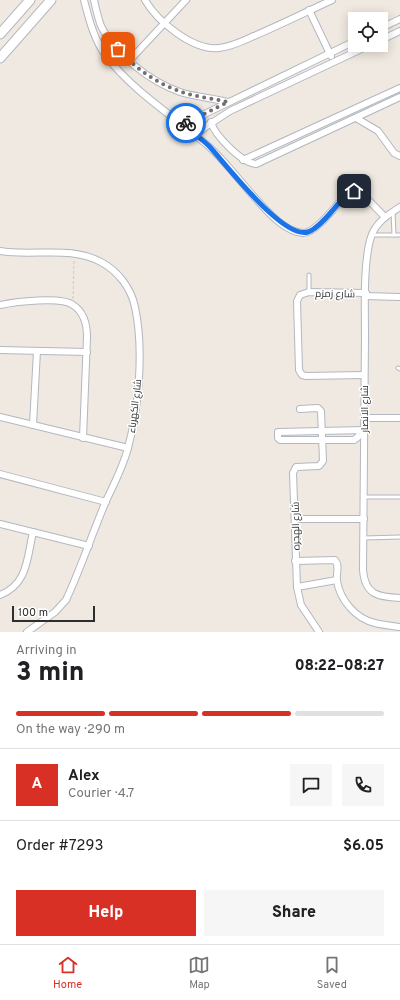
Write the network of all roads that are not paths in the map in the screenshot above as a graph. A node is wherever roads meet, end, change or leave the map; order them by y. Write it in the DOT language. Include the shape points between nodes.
graph roads {
  1 [pos="30,0"];
  2 [pos="51,0"];
  3 [pos="84,0"];
  4 [pos="94,0"];
  5 [pos="145,0"];
  6 [pos="186,0"];
  7 [pos="332,0"];
  8 [pos="21,10"];
  9 [pos="309,10"];
  10 [pos="400,19"];
  11 [pos="33,21"];
  12 [pos="164,24"];
  13 [pos="388,25"];
  14 [pos="400,31"];
  15 [pos="0,34"];
  16 [pos="388,37"];
  17 [pos="348,44"];
  18 [pos="355,52"];
  19 [pos="330,53"];
  20 [pos="0,58"];
  21 [pos="129,62"];
  22 [pos="334,62"];
  23 [pos="300,67"];
  24 [pos="304,75"];
  25 [pos="400,88"];
  26 [pos="400,97"];
  27 [pos="228,102"];
  28 [pos="356,118"];
  29 [pos="211,122"];
  30 [pos="182,125"];
  31 [pos="196,136"];
  32 [pos="400,156"];
  33 [pos="243,160"];
  34 [pos="341,184"];
  35 [pos="349,191"];
  36 [pos="400,207"];
  37 [pos="393,211"];
  38 [pos="385,218"];
  39 [pos="394,234"];
  40 [pos="400,234"];
  41 [pos="371,235"];
  42 [pos="1,251"];
  43 [pos="309,276"];
  44 [pos="307,293"];
  45 [pos="366,295"];
  46 [pos="400,297"];
  47 [pos="0,306"];
  48 [pos="0,350"];
  49 [pos="37,351"];
  50 [pos="87,352"];
  51 [pos="364,375"];
  52 [pos="300,409"];
  53 [pos="0,417"];
  54 [pos="365,418"];
  55 [pos="400,418"];
  56 [pos="33,425"];
  57 [pos="322,430"];
  58 [pos="362,430"];
  59 [pos="83,438"];
  60 [pos="323,440"];
  61 [pos="128,448"];
  62 [pos="0,474"];
  63 [pos="364,497"];
  64 [pos="400,497"];
  65 [pos="106,502"];
  66 [pos="364,518"];
  67 [pos="295,519"];
  68 [pos="0,524"];
  69 [pos="33,532"];
  70 [pos="400,537"];
  71 [pos="364,538"];
  72 [pos="89,546"];
  73 [pos="295,561"];
  74 [pos="336,580"];
  75 [pos="297,587"];
  76 [pos="0,595"];
  77 [pos="400,598"];
  78 [pos="400,627"];
  79 [pos="27,632"];
  80 [pos="319,632"];
  1 -- 8 [label="main road"];
  2 -- 11 [label="main road"];
  3 -- 30 [label="street" via="92,28 105,54 133,85"];
  4 -- 21 [label="street" via="102,27"];
  5 -- 12 [label="street"];
  6 -- 12 [label="street"];
  7 -- 9 [label="street"];
  8 -- 11 [label="main road"];
  8 -- 15 [label="main road"];
  9 -- 12 [label="street" via="230,46 218,48 202,46"];
  9 -- 19 [label="street"];
  10 -- 13 [label="street"];
  11 -- 20 [label="main road"];
  12 -- 21 [label="street"];
  14 -- 16 [label="street"];
  17 -- 19 [label="street"];
  18 -- 22 [label="street"];
  19 -- 22 [label="street"];
  19 -- 23 [label="street"];
  21 -- 27 [label="street" via="179,92"];
  22 -- 24 [label="street"];
  23 -- 24 [label="street"];
  23 -- 27 [label="street"];
  24 -- 29 [label="street" via="230,110"];
  25 -- 33 [label="street"];
  26 -- 28 [label="street"];
  27 -- 30 [label="street"];
  28 -- 32 [label="street" via="378,131 394,153"];
  28 -- 33 [label="street" via="261,163"];
  29 -- 31 [label="street"];
  29 -- 33 [label="street" via="217,134"];
  30 -- 31 [label="street"];
  31 -- 35 [label="street" via="208,145 266,209 296,232 312,231"];
  34 -- 35 [label="lane"];
  35 -- 38 [label="street" via="358,193"];
  36 -- 37 [label="street, شارع الانصار"];
  37 -- 38 [label="street, شارع الانصار"];
  37 -- 39 [label="lane"];
  38 -- 41 [label="street, شارع الانصار"];
  39 -- 40 [label="lane"];
  39 -- 41 [label="lane"];
  41 -- 45 [label="street, شارع الانصار"];
  42 -- 61 [label="street, شارع الكهرباء" via="75,253 101,262 113,270 129,290 135,306 138,389"];
  43 -- 44 [label="lane"];
  44 -- 45 [label="street, شارع زمزم"];
  44 -- 51 [label="street" via="300,295 297,301 299,370 302,375"];
  45 -- 46 [label="street, شارع زمزم"];
  45 -- 51 [label="street, شارع الانصار"];
  47 -- 50 [label="street" via="20,301 55,301 72,304 81,313 87,326"];
  48 -- 49 [label="street"];
  49 -- 50 [label="street"];
  49 -- 56 [label="street"];
  50 -- 59 [label="street"];
  51 -- 54 [label="street, شارع الانصار"];
  52 -- 57 [label="street" via="318,408 321,411"];
  53 -- 56 [label="street"];
  54 -- 55 [label="street"];
  54 -- 58 [label="street, شارع الانصار"];
  56 -- 59 [label="street"];
  57 -- 58 [label="street"];
  57 -- 60 [label="street"];
  57 -- 60 [label="street" via="278,432 278,438"];
  58 -- 60 [label="street" via="354,440"];
  58 -- 63 [label="street, شارع الانصار"];
  59 -- 61 [label="street"];
  60 -- 67 [label="street, شارع الهجره" via="322,464 300,466 294,470"];
  61 -- 65 [label="street, شارع الكهرباء"];
  62 -- 65 [label="street"];
  63 -- 64 [label="lane"];
  63 -- 66 [label="street, شارع الانصار"];
  65 -- 72 [label="street, شارع الكهرباء"];
  66 -- 67 [label="street"];
  66 -- 71 [label="street, شارع الانصار"];
  67 -- 73 [label="street, شارع الهجره"];
  68 -- 69 [label="street"];
  69 -- 72 [label="street"];
  69 -- 76 [label="street" via="20,582"];
  70 -- 71 [label="lane"];
  71 -- 77 [label="street, شارع الانصار" via="365,583 378,596"];
  72 -- 79 [label="street, شارع الكهرباء" via="66,600 55,612"];
  73 -- 74 [label="street" via="335,560 338,565"];
  73 -- 75 [label="street, شارع الهجره"];
  74 -- 75 [label="street"];
  74 -- 78 [label="street" via="345,601 358,616 374,623"];
  75 -- 80 [label="street, شارع الهجره" via="301,605"];
}
